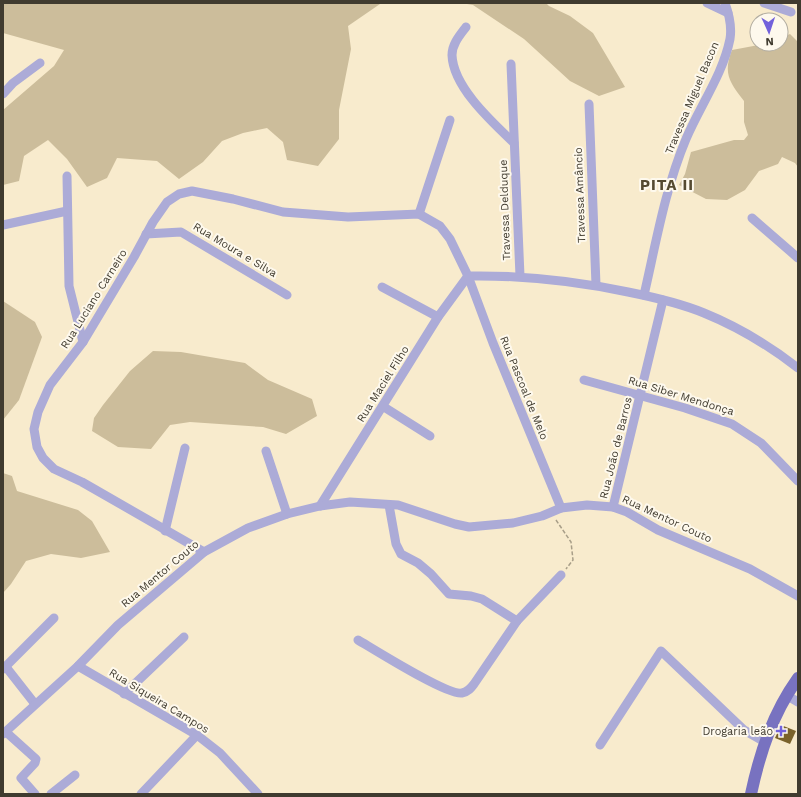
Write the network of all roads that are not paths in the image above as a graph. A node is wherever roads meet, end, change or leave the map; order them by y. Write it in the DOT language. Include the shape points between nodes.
graph roads {
  1 [pos="707,3"];
  2 [pos="725,3"];
  3 [pos="764,3"];
  4 [pos="791,12"];
  5 [pos="728,13"];
  6 [pos="466,28"];
  7 [pos="40,64"];
  8 [pos="511,64"];
  9 [pos="3,94"];
  10 [pos="588,104"];
  11 [pos="450,120"];
  12 [pos="514,142"];
  13 [pos="67,176"];
  14 [pos="67,211"];
  15 [pos="419,214"];
  16 [pos="752,218"];
  17 [pos="3,225"];
  18 [pos="146,234"];
  19 [pos="798,258"];
  20 [pos="468,276"];
  21 [pos="520,276"];
  22 [pos="596,285"];
  23 [pos="382,287"];
  24 [pos="286,294"];
  25 [pos="644,295"];
  26 [pos="663,300"];
  27 [pos="438,317"];
  28 [pos="84,342"];
  29 [pos="798,368"];
  30 [pos="584,380"];
  31 [pos="641,396"];
  32 [pos="384,407"];
  33 [pos="430,436"];
  34 [pos="185,448"];
  35 [pos="266,451"];
  36 [pos="798,481"];
  37 [pos="389,505"];
  38 [pos="320,506"];
  39 [pos="614,507"];
  40 [pos="561,508"];
  41 [pos="287,514"];
  42 [pos="165,531"];
  43 [pos="204,552"];
  44 [pos="561,575"];
  45 [pos="798,596"];
  46 [pos="54,618"];
  47 [pos="517,621"];
  48 [pos="184,637"];
  49 [pos="358,640"];
  50 [pos="78,666"];
  51 [pos="4,668"];
  52 [pos="798,678"];
  53 [pos="124,694"];
  54 [pos="786,695"];
  55 [pos="798,702"];
  56 [pos="35,704"];
  57 [pos="4,733"];
  58 [pos="197,735"];
  59 [pos="765,742"];
  60 [pos="600,745"];
  61 [pos="75,775"];
  62 [pos="35,794"];
  63 [pos="50,794"];
  64 [pos="141,794"];
  65 [pos="258,794"];
  66 [pos="751,794"];
  1 -- 5 [label="street"];
  2 -- 5 [label="street, Travessa Miguel Bacon"];
  3 -- 4 [label="street"];
  5 -- 25 [label="street, Travessa Miguel Bacon" via="730,39 686,140 670,185"];
  6 -- 12 [label="street" via="456,41 452,54 456,72 472,98 493,123"];
  7 -- 9 [label="street" via="13,83"];
  8 -- 12 [label="street, Travessa Delduque"];
  10 -- 22 [label="street, Travessa Amâncio"];
  11 -- 15 [label="street"];
  12 -- 21 [label="street, Travessa Delduque"];
  13 -- 14 [label="street"];
  14 -- 17 [label="street"];
  14 -- 28 [label="street" via="68,286"];
  15 -- 18 [label="street, Rua Luciano Carneiro" via="348,217 283,212 192,191 179,194 167,202"];
  15 -- 20 [label="street, Rua Pascoal de Melo" via="444,230"];
  16 -- 19 [label="street"];
  18 -- 24 [label="street, Rua Moura e Silva" via="182,232"];
  18 -- 28 [label="street, Rua Luciano Carneiro"];
  20 -- 21 [label="street"];
  20 -- 27 [label="street, Rua Maciel Filho"];
  20 -- 40 [label="street, Rua Pascoal de Melo" via="493,344"];
  21 -- 22 [label="street"];
  22 -- 25 [label="street"];
  23 -- 27 [label="street"];
  25 -- 26 [label="street"];
  26 -- 29 [label="street" via="705,313 753,338"];
  26 -- 31 [label="street, Rua João de Barros"];
  27 -- 32 [label="street, Rua Maciel Filho"];
  28 -- 42 [label="street, Rua Luciano Carneiro" via="50,385 38,412 34,429 37,447 54,469 82,482"];
  30 -- 31 [label="street, Rua Siber Mendonça"];
  31 -- 36 [label="street, Rua Siber Mendonça" via="732,424 761,443"];
  31 -- 39 [label="street, Rua João de Barros"];
  32 -- 33 [label="street"];
  32 -- 38 [label="street, Rua Maciel Filho"];
  34 -- 42 [label="street"];
  35 -- 41 [label="street"];
  37 -- 38 [label="street, Rua Mentor Couto" via="350,502"];
  37 -- 40 [label="street, Rua Mentor Couto" via="398,505 455,524 469,526 513,523"];
  37 -- 47 [label="street" via="396,544 401,554 418,563 449,594 482,599"];
  38 -- 41 [label="street, Rua Mentor Couto"];
  39 -- 40 [label="street, Rua Mentor Couto" via="587,505"];
  39 -- 45 [label="street, Rua Mentor Couto" via="658,530 750,569"];
  41 -- 43 [label="street, Rua Mentor Couto" via="248,528"];
  42 -- 43 [label="street, Rua Luciano Carneiro"];
  43 -- 50 [label="street, Rua Mentor Couto" via="118,625"];
  44 -- 47 [label="street"];
  46 -- 51 [label="street"];
  47 -- 49 [label="street" via="474,684 462,694 444,689"];
  48 -- 53 [label="street"];
  50 -- 53 [label="street, Rua Siqueira Campos"];
  50 -- 56 [label="street, Rua Mentor Couto"];
  51 -- 56 [label="street"];
  52 -- 54 [label="main road"];
  53 -- 58 [label="street, Rua Siqueira Campos"];
  54 -- 55 [label="street"];
  54 -- 59 [label="main road"];
  56 -- 57 [label="street, Rua Mentor Couto"];
  57 -- 62 [label="street" via="36,758 21,778"];
  58 -- 64 [label="street"];
  58 -- 65 [label="street, Rua Siqueira Campos" via="220,753"];
  59 -- 60 [label="street" via="744,730 661,651"];
  59 -- 66 [label="main road"];
  61 -- 63 [label="street"];
}
